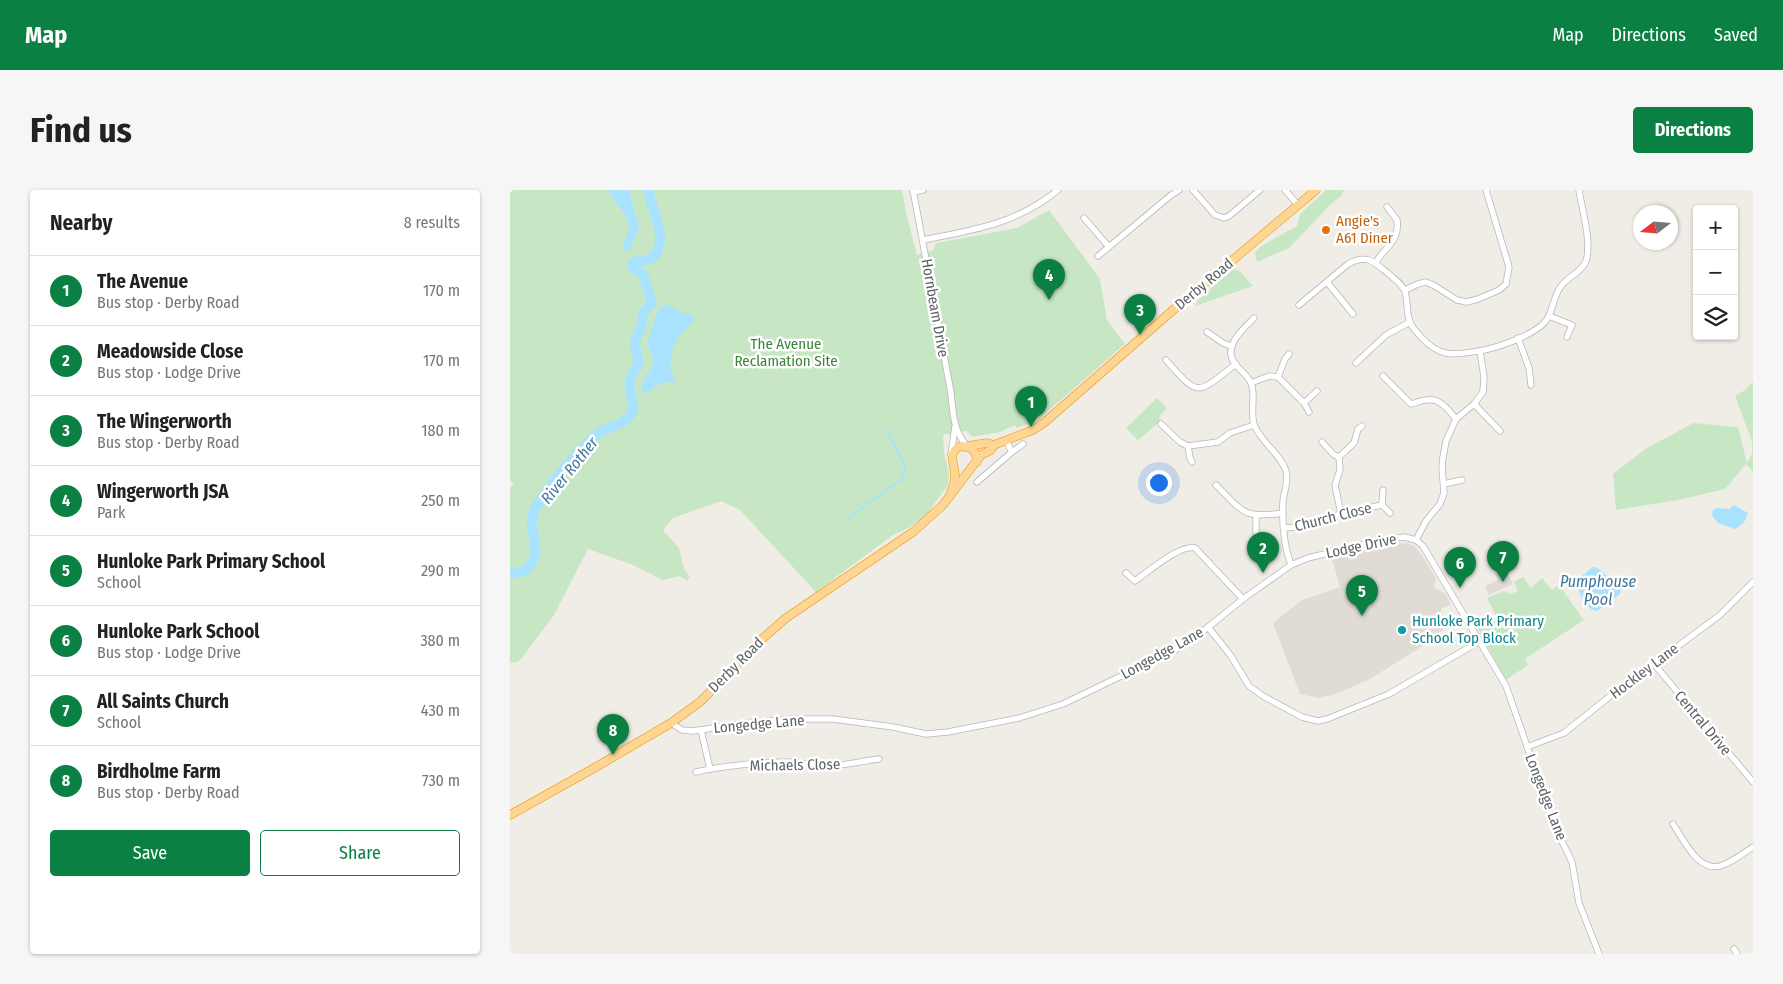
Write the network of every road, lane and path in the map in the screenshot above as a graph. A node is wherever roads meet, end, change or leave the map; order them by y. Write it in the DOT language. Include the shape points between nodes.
graph roads {
  1 [pos="923,190"];
  2 [pos="1058,190"];
  3 [pos="1179,190"];
  4 [pos="1193,190"];
  5 [pos="1260,190"];
  6 [pos="1285,190"];
  7 [pos="1316,190"];
  8 [pos="1486,190"];
  9 [pos="1579,190"];
  10 [pos="913,191"];
  11 [pos="1298,205"];
  12 [pos="1387,207"];
  13 [pos="1084,218"];
  14 [pos="923,240"];
  15 [pos="1109,247"];
  16 [pos="1098,256"];
  17 [pos="1376,262"];
  18 [pos="1327,282"];
  19 [pos="1405,290"];
  20 [pos="1299,306"];
  21 [pos="1353,314"];
  22 [pos="1549,316"];
  23 [pos="1254,318"];
  24 [pos="1410,322"];
  25 [pos="1206,332"];
  26 [pos="1566,337"];
  27 [pos="1518,338"];
  28 [pos="1231,346"];
  29 [pos="1480,351"];
  30 [pos="1289,354"];
  31 [pos="1166,360"];
  32 [pos="1356,363"];
  33 [pos="1236,364"];
  34 [pos="1383,376"];
  35 [pos="1278,377"];
  36 [pos="1251,383"];
  37 [pos="1531,385"];
  38 [pos="1317,391"];
  39 [pos="1304,403"];
  40 [pos="1474,404"];
  41 [pos="1309,412"];
  42 [pos="1456,419"];
  43 [pos="1161,424"];
  44 [pos="955,426"];
  45 [pos="1254,426"];
  46 [pos="1362,426"];
  47 [pos="1500,431"];
  48 [pos="1006,440"];
  49 [pos="1322,442"];
  50 [pos="1023,444"];
  51 [pos="994,445"];
  52 [pos="968,446"];
  53 [pos="1188,446"];
  54 [pos="1012,452"];
  55 [pos="951,455"];
  56 [pos="1339,457"];
  57 [pos="1192,462"];
  58 [pos="953,465"];
  59 [pos="974,465"];
  60 [pos="1462,480"];
  61 [pos="977,482"];
  62 [pos="1444,484"];
  63 [pos="1216,485"];
  64 [pos="1383,490"];
  65 [pos="950,497"];
  66 [pos="1382,505"];
  67 [pos="1283,513"];
  68 [pos="1390,513"];
  69 [pos="1341,514"];
  70 [pos="1256,516"];
  71 [pos="1284,528"];
  72 [pos="1256,533"];
  73 [pos="1416,540"];
  74 [pos="1291,565"];
  75 [pos="1126,573"];
  76 [pos="1753,582"];
  77 [pos="1243,599"];
  78 [pos="1208,627"];
  79 [pos="1480,641"];
  80 [pos="1654,664"];
  81 [pos="670,723"];
  82 [pos="702,730"];
  83 [pos="1527,747"];
  84 [pos="879,759"];
  85 [pos="710,769"];
  86 [pos="696,772"];
  87 [pos="1753,782"];
  88 [pos="510,815"];
  89 [pos="1673,824"];
  90 [pos="1753,846"];
  91 [pos="1600,954"];
  1 -- 10 [label="street"];
  2 -- 14 [label="street" via="1036,206 995,224"];
  3 -- 15 [label="street"];
  4 -- 5 [label="street" via="1215,215 1224,218"];
  6 -- 11 [label="street"];
  7 -- 11 [label="highway, Derby Road"];
  8 -- 19 [label="street" via="1509,267 1506,284 1499,290 1467,302 1457,300 1426,282"];
  9 -- 22 [label="street" via="1588,238 1586,262 1562,284"];
  10 -- 14 [label="street, Hornbeam Drive"];
  11 -- 48 [label="highway, Derby Road" via="1045,422"];
  12 -- 17 [label="street" via="1397,220 1397,234"];
  13 -- 15 [label="street"];
  14 -- 44 [label="street, Hornbeam Drive"];
  15 -- 16 [label="street"];
  17 -- 18 [label="street" via="1357,259"];
  17 -- 19 [label="street"];
  18 -- 20 [label="street"];
  18 -- 21 [label="street"];
  19 -- 24 [label="street"];
  22 -- 26 [label="street" via="1572,326"];
  22 -- 27 [label="street" via="1543,324"];
  23 -- 28 [label="street"];
  24 -- 29 [label="street" via="1438,352"];
  24 -- 32 [label="street" via="1386,335"];
  25 -- 28 [label="street"];
  27 -- 29 [label="street"];
  27 -- 37 [label="street" via="1529,368"];
  28 -- 33 [label="street"];
  29 -- 40 [label="street" via="1484,377 1482,392"];
  30 -- 35 [label="street"];
  31 -- 33 [label="street" via="1185,382 1200,388 1208,386"];
  33 -- 36 [label="street"];
  34 -- 42 [label="street" via="1411,404 1427,400 1441,402"];
  35 -- 36 [label="street" via="1269,376"];
  35 -- 39 [label="street"];
  36 -- 45 [label="street"];
  38 -- 39 [label="street"];
  39 -- 41 [label="street"];
  40 -- 42 [label="street"];
  40 -- 47 [label="street"];
  42 -- 62 [label="street" via="1443,457"];
  43 -- 53 [label="street"];
  44 -- 52 [label="street, Hornbeam Drive"];
  44 -- 55 [label="street, Hornbeam Drive"];
  45 -- 53 [label="street" via="1230,432 1218,442"];
  45 -- 67 [label="street" via="1287,473"];
  46 -- 56 [label="street" via="1354,443"];
  48 -- 51 [label="highway, Derby Road"];
  48 -- 54 [label="street"];
  49 -- 56 [label="street"];
  50 -- 54 [label="street"];
  51 -- 52 [label="highway, Derby Road"];
  51 -- 59 [label="highway, Derby Road"];
  52 -- 55 [label="highway" via="956,448"];
  52 -- 59 [label="highway" via="976,454"];
  53 -- 57 [label="street"];
  54 -- 61 [label="street"];
  55 -- 58 [label="highway"];
  56 -- 69 [label="street" via="1340,470 1335,485"];
  58 -- 59 [label="highway" via="962,472"];
  58 -- 65 [label="highway" via="955,479"];
  59 -- 65 [label="highway, Derby Road"];
  60 -- 62 [label="street"];
  62 -- 73 [label="street" via="1440,504"];
  63 -- 70 [label="street" via="1241,509"];
  64 -- 66 [label="street, Church Close"];
  65 -- 81 [label="highway, Derby Road" via="913,532 774,628 700,702"];
  66 -- 68 [label="street, Church Close"];
  66 -- 69 [label="street, Church Close"];
  67 -- 70 [label="street"];
  67 -- 71 [label="street"];
  69 -- 71 [label="street, Church Close"];
  70 -- 72 [label="street"];
  71 -- 74 [label="street"];
  73 -- 74 [label="street, Lodge Drive" via="1404,537 1382,540"];
  73 -- 79 [label="street, Lodge Drive" via="1430,557"];
  74 -- 77 [label="street, Lodge Drive"];
  75 -- 77 [label="street" via="1135,581 1180,550 1191,547"];
  76 -- 80 [label="street, Hockley Lane" via="1720,615"];
  77 -- 78 [label="street, Lodge Drive"];
  78 -- 79 [label="street, Longedge Lane" via="1249,686 1288,711 1318,721 1389,694"];
  78 -- 82 [label="street, Longedge Lane" via="1177,649 1063,704 1019,718 970,728 926,734 833,719 791,720"];
  79 -- 83 [label="street, Longedge Lane" via="1506,686"];
  80 -- 83 [label="street, Hockley Lane" via="1564,733"];
  80 -- 87 [label="street, Central Drive"];
  81 -- 82 [label="street, Longedge Lane" via="682,730"];
  81 -- 88 [label="highway, Derby Road"];
  82 -- 85 [label="street"];
  83 -- 91 [label="street, Longedge Lane" via="1556,829 1572,862 1579,903"];
  84 -- 85 [label="street, Michaels Close" via="826,766 786,762"];
  85 -- 86 [label="street, Michaels Close"];
  89 -- 90 [label="street" via="1699,861 1713,867 1726,864"];
}
